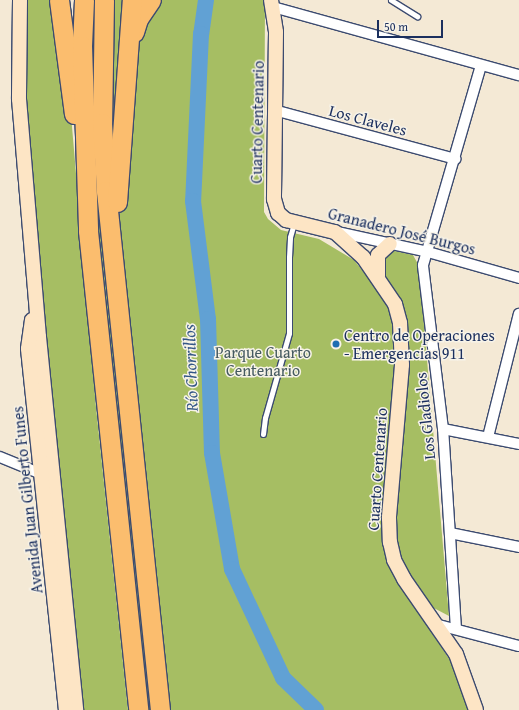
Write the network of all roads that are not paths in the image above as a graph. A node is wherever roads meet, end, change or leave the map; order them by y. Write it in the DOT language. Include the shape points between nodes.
graph roads {
  1 [pos="20,0"];
  2 [pos="59,0"];
  3 [pos="84,0"];
  4 [pos="104,0"];
  5 [pos="132,0"];
  6 [pos="151,0"];
  7 [pos="391,0"];
  8 [pos="276,4"];
  9 [pos="417,16"];
  10 [pos="131,42"];
  11 [pos="481,65"];
  12 [pos="519,75"];
  13 [pos="274,110"];
  14 [pos="455,159"];
  15 [pos="85,177"];
  16 [pos="278,213"];
  17 [pos="294,222"];
  18 [pos="335,232"];
  19 [pos="390,244"];
  20 [pos="428,252"];
  21 [pos="112,253"];
  22 [pos="378,276"];
  23 [pos="519,278"];
  24 [pos="519,314"];
  25 [pos="443,429"];
  26 [pos="263,434"];
  27 [pos="488,437"];
  28 [pos="519,444"];
  29 [pos="0,457"];
  30 [pos="47,477"];
  31 [pos="450,534"];
  32 [pos="519,548"];
  33 [pos="435,624"];
  34 [pos="456,629"];
  35 [pos="519,646"];
  36 [pos="70,705"];
  37 [pos="138,710"];
  38 [pos="160,710"];
  39 [pos="476,710"];
  1 -- 30 [label="main road, Avenida Juan Gilberto Funes" via="19,99 36,288"];
  2 -- 15 [label="highway"];
  3 -- 15 [label="highway"];
  4 -- 21 [label="highway" via="102,123"];
  5 -- 10 [label="highway"];
  6 -- 10 [label="highway" via="138,19"];
  7 -- 9 [label="lane"];
  8 -- 11 [label="street"];
  8 -- 13 [label="main road, Cuarto Centenario"];
  10 -- 21 [label="highway"];
  11 -- 12 [label="street"];
  11 -- 14 [label="street, Los Gladiolos"];
  13 -- 14 [label="street, Los Claveles"];
  13 -- 16 [label="main road, Cuarto Centenario" via="274,199"];
  14 -- 20 [label="street, Los Gladiolos"];
  15 -- 37 [label="highway" via="88,231"];
  16 -- 17 [label="main road, Granadero José Burgos" via="286,220"];
  17 -- 18 [label="main road, Granadero José Burgos"];
  17 -- 26 [label="lane" via="289,257 289,333 265,418"];
  18 -- 19 [label="street, Granadero José Burgos"];
  18 -- 22 [label="main road, Cuarto Centenario" via="363,257"];
  19 -- 20 [label="street, Granadero José Burgos"];
  19 -- 22 [label="main road" via="378,255"];
  20 -- 23 [label="street, Granadero José Burgos"];
  20 -- 25 [label="street, Los Gladiolos" via="423,265"];
  21 -- 38 [label="highway"];
  22 -- 33 [label="main road, Cuarto Centenario" via="395,304 402,342 389,518 390,542 394,560 404,579"];
  24 -- 27 [label="street"];
  25 -- 27 [label="street"];
  25 -- 31 [label="street, Los Gladiolos"];
  27 -- 28 [label="street"];
  29 -- 30 [label="street"];
  30 -- 36 [label="main road, Avenida Juan Gilberto Funes"];
  31 -- 32 [label="street"];
  31 -- 34 [label="street, Los Gladiolos"];
  33 -- 34 [label="street"];
  33 -- 39 [label="main road, Cuarto Centenario" via="456,654"];
  34 -- 35 [label="street"];
}
